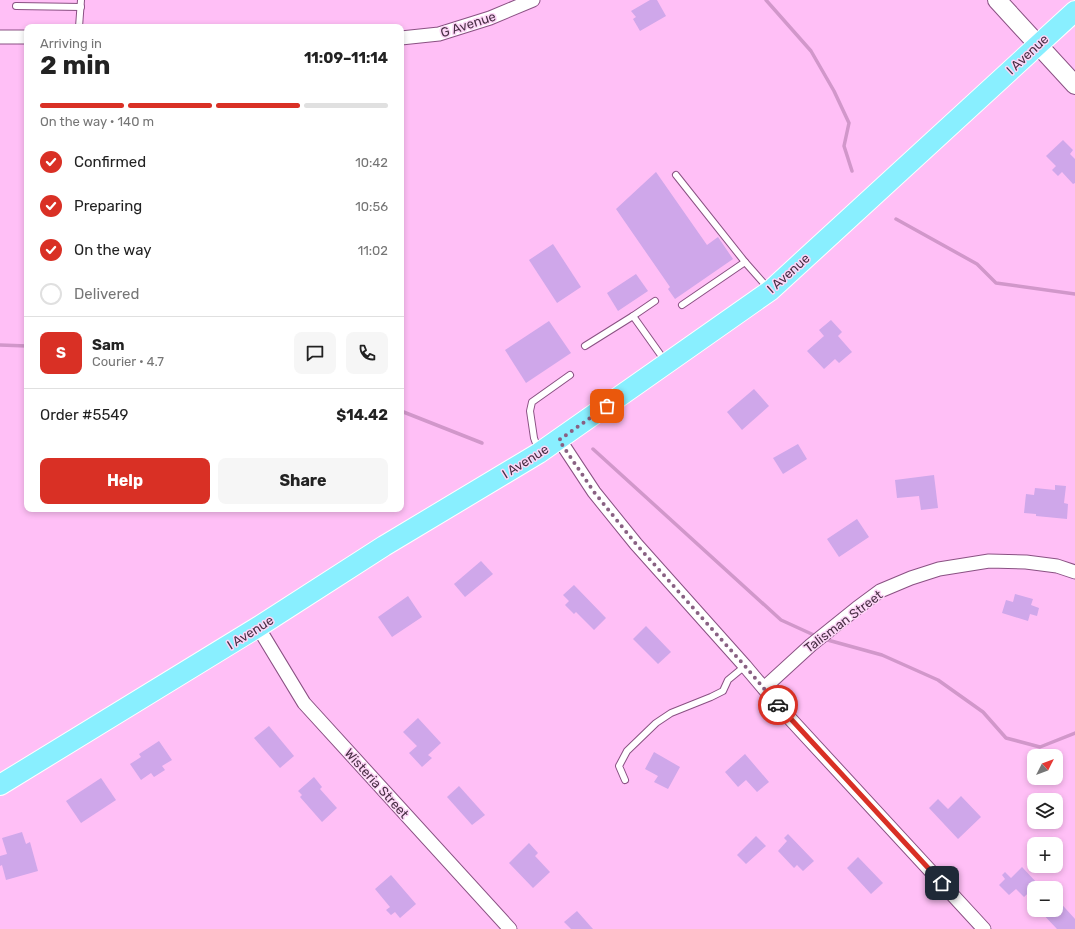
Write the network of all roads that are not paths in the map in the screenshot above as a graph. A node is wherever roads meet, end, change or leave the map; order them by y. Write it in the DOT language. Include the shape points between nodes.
graph roads {
  1 [pos="534,0"];
  2 [pos="997,0"];
  3 [pos="81,3"];
  4 [pos="16,6"];
  5 [pos="1075,10"];
  6 [pos="80,24"];
  7 [pos="0,37"];
  8 [pos="24,38"];
  9 [pos="404,38"];
  10 [pos="1038,44"];
  11 [pos="1075,85"];
  12 [pos="676,175"];
  13 [pos="745,262"];
  14 [pos="770,290"];
  15 [pos="655,301"];
  16 [pos="682,305"];
  17 [pos="632,316"];
  18 [pos="585,346"];
  19 [pos="667,364"];
  20 [pos="570,375"];
  21 [pos="559,440"];
  22 [pos="539,453"];
  23 [pos="1075,572"];
  24 [pos="258,628"];
  25 [pos="745,666"];
  26 [pos="764,688"];
  27 [pos="625,780"];
  28 [pos="0,785"];
  29 [pos="510,929"];
  30 [pos="984,929"];
  1 -- 9 [label="street, G Avenue" via="490,18 438,34"];
  2 -- 10 [label="street"];
  3 -- 4 [label="lane"];
  3 -- 6 [label="lane"];
  5 -- 10 [label="main road, I Avenue"];
  7 -- 8 [label="street"];
  10 -- 11 [label="street"];
  10 -- 14 [label="main road, I Avenue"];
  12 -- 13 [label="lane"];
  13 -- 14 [label="lane"];
  13 -- 16 [label="lane"];
  14 -- 19 [label="main road, I Avenue"];
  15 -- 17 [label="lane"];
  17 -- 18 [label="lane"];
  17 -- 19 [label="lane"];
  19 -- 21 [label="main road, I Avenue"];
  20 -- 22 [label="lane" via="532,402 530,411"];
  21 -- 22 [label="main road, I Avenue"];
  21 -- 25 [label="street" via="594,492 636,544"];
  22 -- 24 [label="main road, I Avenue" via="384,546"];
  23 -- 26 [label="street, Talisman Street" via="1057,566 1026,562 989,561 940,569 911,578 880,591 857,608"];
  24 -- 28 [label="main road, I Avenue"];
  24 -- 29 [label="street, Wisteria Street" via="304,703"];
  25 -- 26 [label="street"];
  25 -- 27 [label="lane" via="728,680 723,691 671,713 656,723 628,750 619,766"];
  26 -- 30 [label="street"];
}
